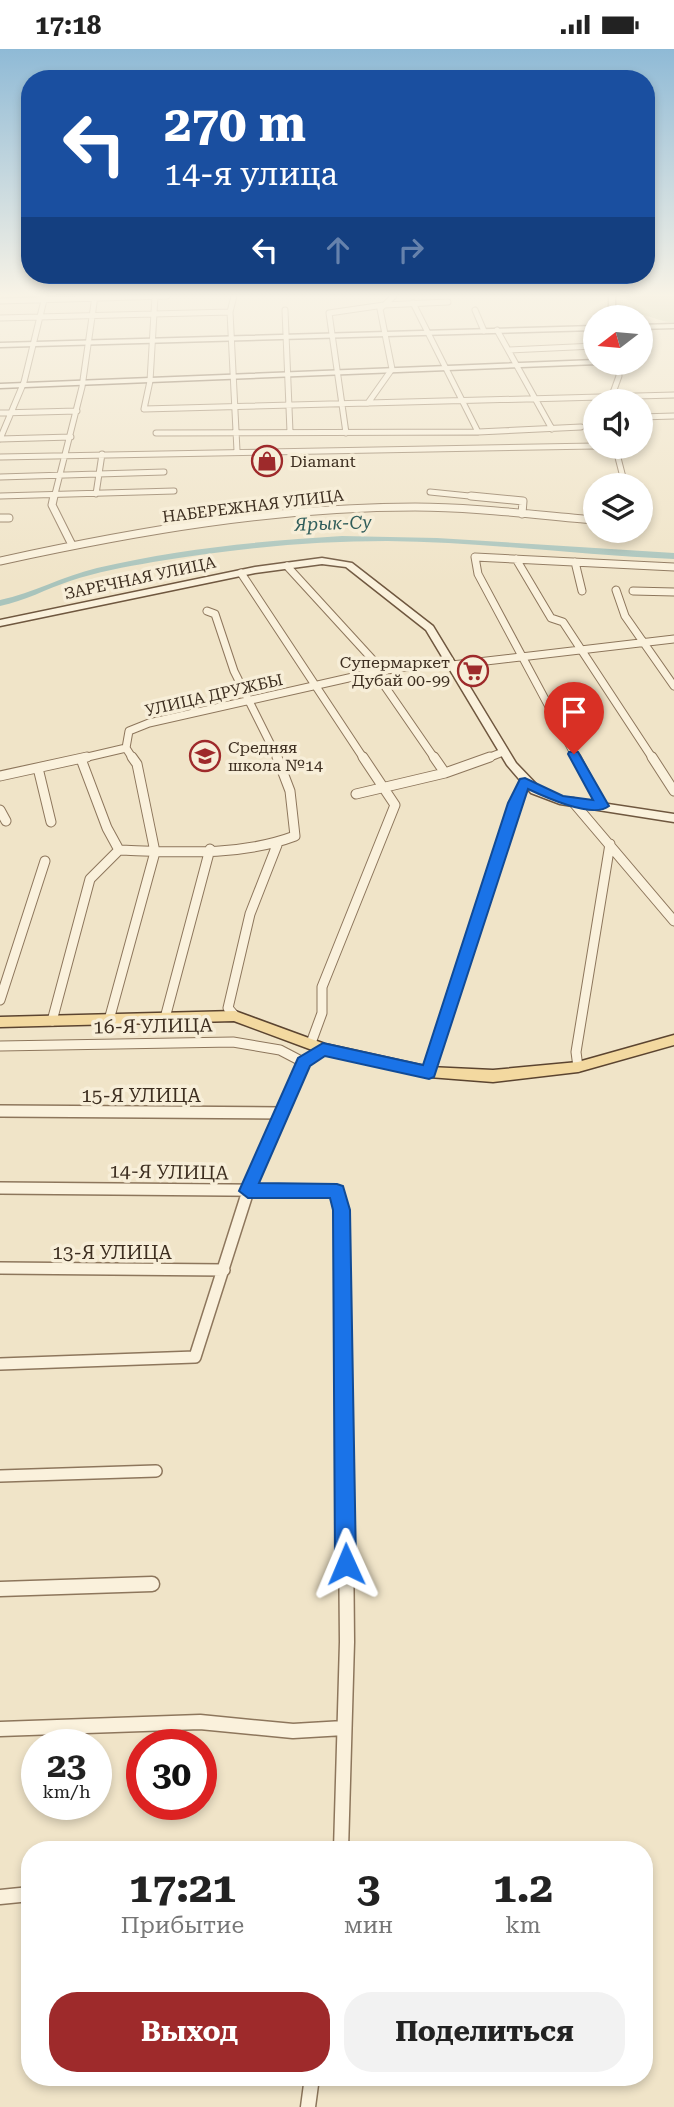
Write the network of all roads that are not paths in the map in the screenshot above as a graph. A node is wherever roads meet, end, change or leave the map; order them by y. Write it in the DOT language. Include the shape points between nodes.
graph roads {
  1 [pos="20,392"];
  2 [pos="80,392"];
  3 [pos="148,392"];
  4 [pos="236,392"];
  5 [pos="290,392"];
  6 [pos="339,392"];
  7 [pos="376,392"];
  8 [pos="456,392"];
  9 [pos="532,392"];
  10 [pos="674,395"];
  11 [pos="653,397"];
  12 [pos="536,399"];
  13 [pos="583,400"];
  14 [pos="461,401"];
  15 [pos="368,403"];
  16 [pos="340,404"];
  17 [pos="290,405"];
  18 [pos="236,406"];
  19 [pos="76,411"];
  20 [pos="0,413"];
  21 [pos="11,413"];
  22 [pos="674,416"];
  23 [pos="653,417"];
  24 [pos="581,427"];
  25 [pos="552,429"];
  26 [pos="237,432"];
  27 [pos="290,432"];
  28 [pos="478,432"];
  29 [pos="156,433"];
  30 [pos="346,433"];
  31 [pos="71,437"];
  32 [pos="0,439"];
  33 [pos="583,446"];
  34 [pos="237,451"];
  35 [pos="103,454"];
  36 [pos="66,455"];
  37 [pos="0,457"];
  38 [pos="164,472"];
  39 [pos="101,474"];
  40 [pos="60,475"];
  41 [pos="0,477"];
  42 [pos="174,491"];
  43 [pos="430,492"];
  44 [pos="53,494"];
  45 [pos="96,494"];
  46 [pos="0,496"];
  47 [pos="522,514"];
  48 [pos="0,518"];
  49 [pos="9,518"];
  50 [pos="583,519"];
  51 [pos="72,545"];
  52 [pos="516,559"];
  53 [pos="0,561"];
  54 [pos="575,562"];
  55 [pos="287,566"];
  56 [pos="674,568"];
  57 [pos="241,573"];
  58 [pos="616,590"];
  59 [pos="582,591"];
  60 [pos="633,591"];
  61 [pos="674,591"];
  62 [pos="206,611"];
  63 [pos="0,623"];
  64 [pos="674,639"];
  65 [pos="643,643"];
  66 [pos="583,650"];
  67 [pos="523,658"];
  68 [pos="450,662"];
  69 [pos="375,672"];
  70 [pos="315,686"];
  71 [pos="674,686"];
  72 [pos="249,701"];
  73 [pos="126,748"];
  74 [pos="503,752"];
  75 [pos="80,759"];
  76 [pos="38,768"];
  77 [pos="446,773"];
  78 [pos="0,776"];
  79 [pos="525,782"];
  80 [pos="384,786"];
  81 [pos="674,791"];
  82 [pos="356,794"];
  83 [pos="573,801"];
  84 [pos="603,806"];
  85 [pos="0,810"];
  86 [pos="674,818"];
  87 [pos="6,821"];
  88 [pos="51,821"];
  89 [pos="610,844"];
  90 [pos="277,845"];
  91 [pos="210,849"];
  92 [pos="119,850"];
  93 [pos="155,852"];
  94 [pos="45,861"];
  95 [pos="674,921"];
  96 [pos="0,1000"];
  97 [pos="235,1017"];
  98 [pos="165,1018"];
  99 [pos="109,1020"];
  100 [pos="52,1021"];
  101 [pos="0,1022"];
  102 [pos="674,1039"];
  103 [pos="0,1046"];
  104 [pos="317,1046"];
  105 [pos="303,1062"];
  106 [pos="578,1067"];
  107 [pos="429,1072"];
  108 [pos="0,1111"];
  109 [pos="282,1113"];
  110 [pos="0,1188"];
  111 [pos="248,1191"];
  112 [pos="0,1268"];
  113 [pos="224,1270"];
  114 [pos="0,1364"];
  115 [pos="156,1471"];
  116 [pos="0,1476"];
  117 [pos="152,1584"];
  118 [pos="0,1589"];
  119 [pos="344,1728"];
  120 [pos="0,1729"];
  121 [pos="341,1841"];
  122 [pos="21,1895"];
  123 [pos="0,1897"];
  124 [pos="311,2086"];
  125 [pos="308,2107"];
  1 -- 21 [label="street"];
  2 -- 19 [label="street"];
  3 -- 18 [label="street" via="144,409"];
  4 -- 18 [label="street"];
  5 -- 17 [label="street"];
  6 -- 16 [label="street"];
  7 -- 15 [label="street"];
  8 -- 14 [label="street"];
  9 -- 12 [label="street"];
  10 -- 11 [label="street"];
  12 -- 13 [label="street"];
  12 -- 14 [label="street"];
  12 -- 25 [label="street"];
  14 -- 15 [label="street"];
  14 -- 28 [label="street"];
  15 -- 16 [label="street"];
  16 -- 17 [label="street"];
  16 -- 30 [label="street"];
  17 -- 18 [label="street"];
  17 -- 27 [label="street"];
  18 -- 26 [label="street"];
  19 -- 21 [label="street"];
  19 -- 31 [label="street"];
  20 -- 21 [label="street"];
  21 -- 32 [label="street"];
  22 -- 23 [label="street"];
  24 -- 25 [label="street"];
  25 -- 28 [label="street"];
  26 -- 27 [label="street"];
  26 -- 29 [label="street"];
  26 -- 34 [label="street"];
  27 -- 30 [label="street"];
  28 -- 30 [label="street"];
  31 -- 32 [label="street"];
  31 -- 36 [label="street"];
  33 -- 34 [label="street"];
  34 -- 35 [label="street"];
  35 -- 36 [label="street"];
  35 -- 39 [label="street"];
  36 -- 37 [label="street"];
  36 -- 40 [label="street"];
  38 -- 39 [label="street"];
  39 -- 40 [label="street"];
  39 -- 45 [label="street"];
  40 -- 41 [label="street"];
  40 -- 44 [label="street"];
  42 -- 45 [label="street"];
  43 -- 47 [label="street" via="523,501"];
  44 -- 45 [label="street"];
  44 -- 46 [label="street"];
  44 -- 51 [label="street" via="53,511"];
  47 -- 50 [label="street, НАБЕРЕЖНАЯ УЛИЦА"];
  47 -- 51 [label="street, НАБЕРЕЖНАЯ УЛИЦА" via="419,507 337,509"];
  48 -- 49 [label="street"];
  51 -- 53 [label="street, НАБЕРЕЖНАЯ УЛИЦА"];
  52 -- 54 [label="street"];
  52 -- 66 [label="street" via="551,618 563,622"];
  52 -- 67 [label="street" via="475,557 478,574"];
  54 -- 56 [label="street"];
  54 -- 59 [label="street"];
  55 -- 57 [label="main road, ЗАРЕЧНАЯ УЛИЦА"];
  55 -- 68 [label="main road, ЗАРЕЧНАЯ УЛИЦА" via="322,561 349,565 430,628"];
  55 -- 69 [label="street" via="373,660"];
  57 -- 63 [label="main road, ЗАРЕЧНАЯ УЛИЦА"];
  57 -- 70 [label="street"];
  58 -- 65 [label="street" via="625,616"];
  60 -- 61 [label="street"];
  62 -- 72 [label="street" via="215,614"];
  64 -- 65 [label="street, УЛИЦА ДРУЖБЫ"];
  65 -- 66 [label="street, УЛИЦА ДРУЖБЫ"];
  65 -- 71 [label="street"];
  66 -- 67 [label="street, УЛИЦА ДРУЖБЫ"];
  66 -- 81 [label="street"];
  67 -- 68 [label="street, УЛИЦА ДРУЖБЫ"];
  67 -- 84 [label="street"];
  68 -- 69 [label="street, УЛИЦА ДРУЖБЫ"];
  68 -- 74 [label="main road"];
  69 -- 70 [label="street, УЛИЦА ДРУЖБЫ"];
  69 -- 77 [label="street"];
  70 -- 72 [label="street, УЛИЦА ДРУЖБЫ"];
  70 -- 80 [label="street"];
  72 -- 73 [label="street, УЛИЦА ДРУЖБЫ" via="149,723 129,731"];
  72 -- 90 [label="street" via="290,781 297,811 295,835"];
  73 -- 75 [label="street"];
  73 -- 93 [label="street" via="137,764"];
  74 -- 77 [label="street"];
  74 -- 79 [label="main road"];
  75 -- 76 [label="street"];
  75 -- 92 [label="street"];
  76 -- 78 [label="street"];
  76 -- 88 [label="street"];
  77 -- 80 [label="street"];
  79 -- 83 [label="main road" via="546,796"];
  79 -- 107 [label="street" via="514,803"];
  80 -- 82 [label="street"];
  80 -- 104 [label="street" via="395,805 322,987"];
  83 -- 84 [label="main road"];
  83 -- 89 [label="street"];
  84 -- 86 [label="main road"];
  85 -- 87 [label="street"];
  89 -- 95 [label="street"];
  89 -- 106 [label="street" via="576,1052"];
  90 -- 91 [label="street"];
  90 -- 97 [label="street" via="250,914 229,1008"];
  91 -- 93 [label="street"];
  91 -- 98 [label="street"];
  92 -- 93 [label="street"];
  92 -- 100 [label="street" via="90,879"];
  93 -- 99 [label="street"];
  94 -- 96 [label="street"];
  97 -- 98 [label="main road"];
  97 -- 104 [label="main road"];
  98 -- 99 [label="main road"];
  99 -- 100 [label="main road"];
  100 -- 101 [label="main road"];
  102 -- 106 [label="main road"];
  103 -- 105 [label="street, 16-Я УЛИЦА" via="233,1042 279,1050"];
  104 -- 105 [label="street"];
  104 -- 107 [label="main road"];
  105 -- 109 [label="street"];
  106 -- 107 [label="main road" via="493,1076"];
  108 -- 109 [label="street, 15-Я УЛИЦА"];
  109 -- 111 [label="street"];
  110 -- 111 [label="street, 14-Я УЛИЦА"];
  111 -- 113 [label="street"];
  111 -- 119 [label="street, 14-Я УЛИЦА" via="337,1191 342,1210"];
  112 -- 113 [label="street, 13-Я УЛИЦА"];
  113 -- 114 [label="street" via="195,1357"];
  115 -- 116 [label="street"];
  117 -- 118 [label="street"];
  119 -- 120 [label="street" via="293,1731 200,1722"];
  119 -- 121 [label="street"];
  122 -- 123 [label="street"];
  124 -- 125 [label="street"];
}
